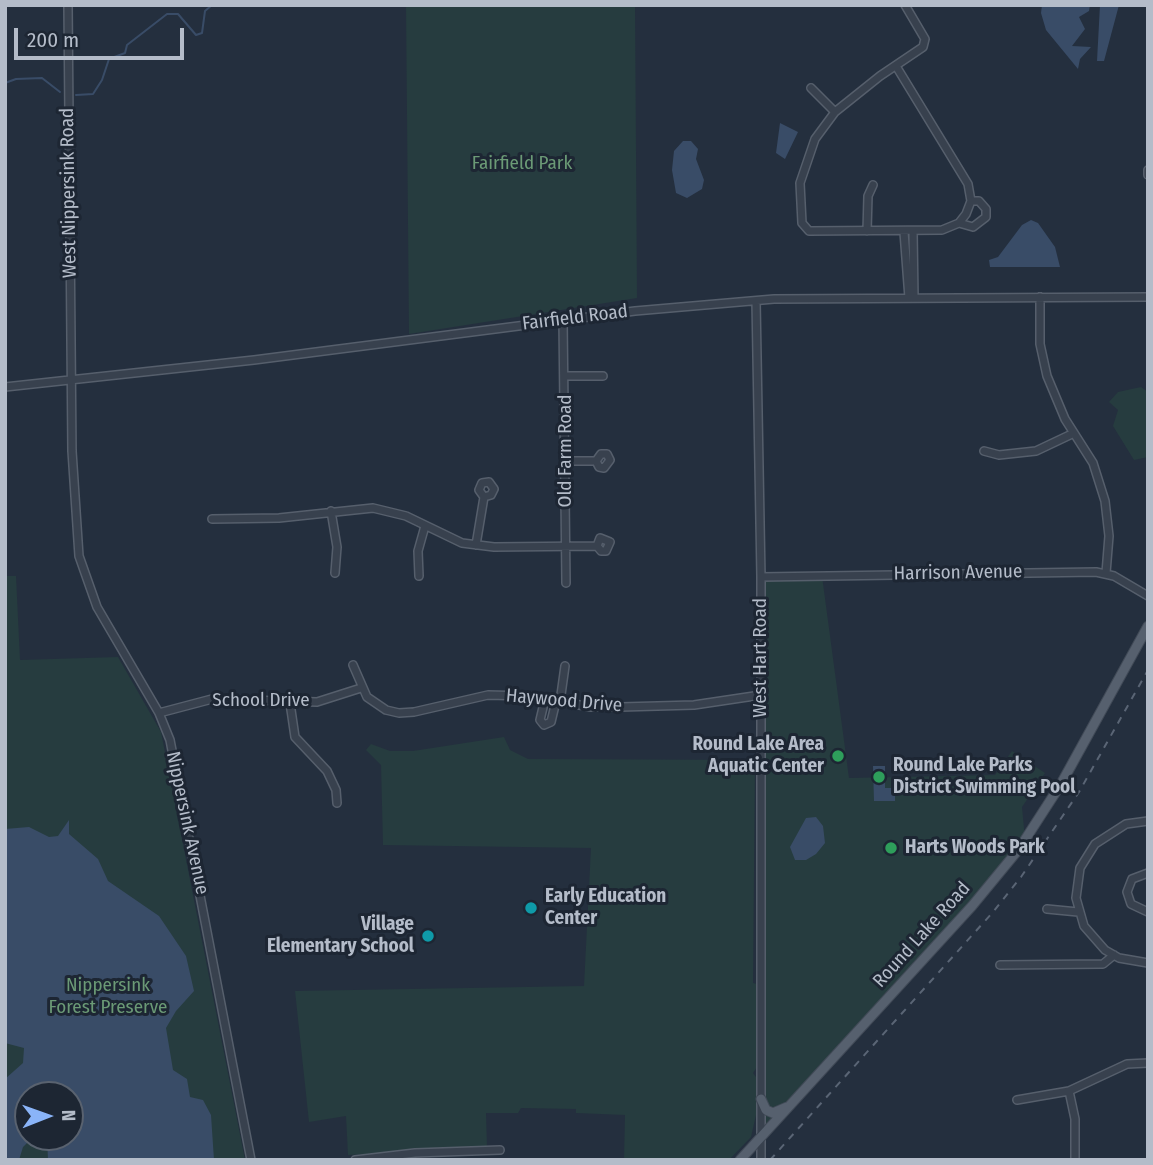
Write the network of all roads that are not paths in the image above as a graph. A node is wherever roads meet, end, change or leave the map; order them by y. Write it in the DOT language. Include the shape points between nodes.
graph roads {
  1 [pos="68,5"];
  2 [pos="905,5"];
  3 [pos="896,66"];
  4 [pos="811,88"];
  5 [pos="835,112"];
  6 [pos="873,186"];
  7 [pos="971,201"];
  8 [pos="959,223"];
  9 [pos="867,231"];
  10 [pos="915,231"];
  11 [pos="904,232"];
  12 [pos="1040,297"];
  13 [pos="1148,297"];
  14 [pos="911,298"];
  15 [pos="756,301"];
  16 [pos="563,320"];
  17 [pos="566,376"];
  18 [pos="603,376"];
  19 [pos="71,380"];
  20 [pos="5,387"];
  21 [pos="1074,433"];
  22 [pos="984,451"];
  23 [pos="566,461"];
  24 [pos="596,461"];
  25 [pos="484,497"];
  26 [pos="75,504"];
  27 [pos="331,511"];
  28 [pos="212,519"];
  29 [pos="425,526"];
  30 [pos="476,545"];
  31 [pos="597,545"];
  32 [pos="566,546"];
  33 [pos="335,573"];
  34 [pos="1106,573"];
  35 [pos="419,576"];
  36 [pos="761,577"];
  37 [pos="566,583"];
  38 [pos="1148,596"];
  39 [pos="1148,626"];
  40 [pos="353,665"];
  41 [pos="565,666"];
  42 [pos="361,688"];
  43 [pos="761,695"];
  44 [pos="545,699"];
  45 [pos="558,701"];
  46 [pos="290,703"];
  47 [pos="159,713"];
  48 [pos="337,803"];
  49 [pos="1148,821"];
  50 [pos="1148,873"];
  51 [pos="1047,909"];
  52 [pos="1078,912"];
  53 [pos="1148,912"];
  54 [pos="1114,955"];
  55 [pos="1148,963"];
  56 [pos="1000,965"];
  57 [pos="1148,1063"];
  58 [pos="1069,1091"];
  59 [pos="761,1099"];
  60 [pos="1017,1100"];
  61 [pos="792,1105"];
  62 [pos="761,1140"];
  63 [pos="500,1150"];
  64 [pos="477,1155"];
  65 [pos="416,1156"];
  66 [pos="251,1160"];
  67 [pos="355,1160"];
  68 [pos="740,1160"];
  69 [pos="761,1160"];
  70 [pos="1075,1160"];
  1 -- 19 [label="street, West Nippersink Road"];
  2 -- 3 [label="street" via="925,39 923,47"];
  3 -- 5 [label="street"];
  3 -- 7 [label="street" via="968,184"];
  4 -- 5 [label="street"];
  5 -- 9 [label="street" via="815,139 802,170 802,223 809,231"];
  6 -- 9 [label="street" via="867,196"];
  7 -- 8 [label="street"];
  7 -- 8 [label="street" via="979,201 986,217 973,228"];
  8 -- 10 [label="street" via="942,230"];
  9 -- 11 [label="street"];
  10 -- 11 [label="street"];
  10 -- 14 [label="street"];
  11 -- 14 [label="street"];
  12 -- 13 [label="street, Fairfield Road"];
  12 -- 14 [label="street, Fairfield Road"];
  12 -- 21 [label="street" via="1043,362 1053,394"];
  14 -- 15 [label="street, Fairfield Road"];
  15 -- 16 [label="street, Fairfield Road"];
  15 -- 36 [label="street, West Hart Road"];
  16 -- 17 [label="street, Old Farm Road"];
  16 -- 19 [label="street, Fairfield Road"];
  17 -- 18 [label="street"];
  17 -- 23 [label="street, Old Farm Road"];
  19 -- 20 [label="street, Fairfield Road"];
  19 -- 26 [label="street, West Nippersink Road"];
  21 -- 22 [label="street" via="1036,451"];
  21 -- 34 [label="street" via="1093,463 1105,501 1109,536"];
  23 -- 24 [label="street"];
  23 -- 32 [label="street, Old Farm Road"];
  25 -- 30 [label="street"];
  26 -- 47 [label="street, Nippersink Avenue" via="85,581"];
  27 -- 28 [label="street" via="272,519"];
  27 -- 29 [label="street" via="383,509"];
  27 -- 33 [label="street" via="337,547"];
  29 -- 30 [label="street"];
  29 -- 35 [label="street" via="418,551"];
  30 -- 32 [label="street"];
  31 -- 32 [label="street"];
  32 -- 37 [label="street, Old Farm Road"];
  34 -- 36 [label="street, Harrison Avenue"];
  34 -- 38 [label="street, Harrison Avenue"];
  36 -- 43 [label="street, West Hart Road"];
  39 -- 61 [label="main road, Round Lake Road" via="1061,784 1019,849"];
  40 -- 42 [label="street"];
  41 -- 45 [label="street"];
  42 -- 44 [label="street, Haywood Drive" via="374,704 399,713 488,695"];
  42 -- 46 [label="street, School Drive" via="334,699"];
  43 -- 45 [label="street, Haywood Drive" via="661,707 591,707"];
  43 -- 59 [label="street, West Hart Road"];
  44 -- 45 [label="street, Haywood Drive"];
  44 -- 45 [label="street" via="540,720 544,725 551,722"];
  46 -- 47 [label="street, School Drive" via="212,699"];
  46 -- 48 [label="street" via="295,737 327,771"];
  47 -- 66 [label="street, Nippersink Avenue" via="174,758"];
  49 -- 52 [label="street" via="1111,831 1085,857 1077,881"];
  50 -- 53 [label="street" via="1132,879 1127,891 1131,904"];
  51 -- 52 [label="street"];
  52 -- 54 [label="street" via="1094,940"];
  54 -- 55 [label="street"];
  54 -- 56 [label="street" via="1103,964"];
  57 -- 58 [label="street" via="1127,1064"];
  58 -- 60 [label="street"];
  58 -- 70 [label="street" via="1075,1119"];
  59 -- 61 [label="main road" via="773,1113"];
  59 -- 62 [label="street, West Hart Road"];
  61 -- 62 [label="main road, Round Lake Road"];
  62 -- 68 [label="main road, Round Lake Road"];
  62 -- 69 [label="street, West Hart Road"];
  63 -- 64 [label="street"];
  64 -- 65 [label="street"];
  65 -- 67 [label="street"];
}
